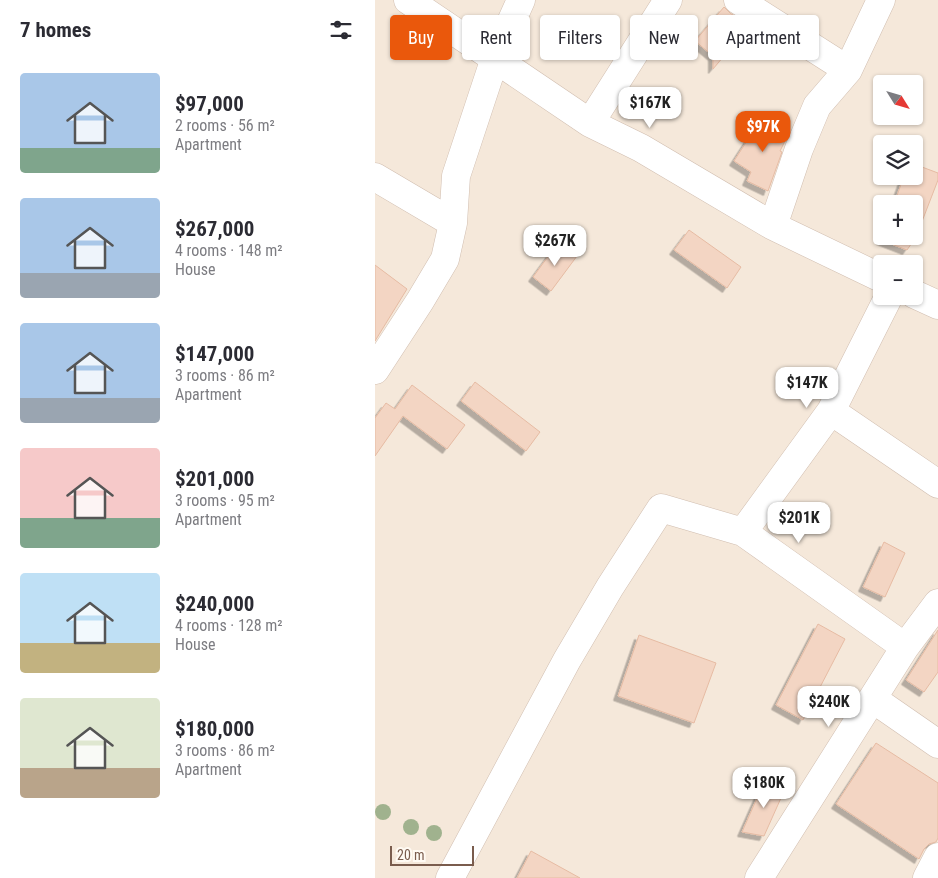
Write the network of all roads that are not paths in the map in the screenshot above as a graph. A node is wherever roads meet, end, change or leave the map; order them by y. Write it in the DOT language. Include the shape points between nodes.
graph roads {
  1 [pos="408,0"];
  2 [pos="521,0"];
  3 [pos="668,0"];
  4 [pos="738,0"];
  5 [pos="881,0"];
  6 [pos="514,15"];
  7 [pos="462,36"];
  8 [pos="494,60"];
  9 [pos="498,60"];
  10 [pos="847,70"];
  11 [pos="590,123"];
  12 [pos="375,177"];
  13 [pos="453,223"];
  14 [pos="773,226"];
  15 [pos="873,274"];
  16 [pos="923,298"];
  17 [pos="884,305"];
  18 [pos="938,306"];
  19 [pos="375,370"];
  20 [pos="831,412"];
  21 [pos="938,484"];
  22 [pos="743,532"];
  23 [pos="938,603"];
  24 [pos="905,647"];
  25 [pos="873,699"];
  26 [pos="938,744"];
  27 [pos="938,856"];
  28 [pos="450,878"];
  29 [pos="759,878"];
  30 [pos="927,878"];
  1 -- 7 [label="street"];
  2 -- 6 [label="street"];
  3 -- 11 [label="street"];
  4 -- 10 [label="street"];
  5 -- 10 [label="street"];
  8 -- 13 [label="street" via="456,176"];
  9 -- 11 [label="street"];
  10 -- 14 [label="street" via="817,106"];
  11 -- 14 [label="street" via="641,148"];
  12 -- 13 [label="street"];
  13 -- 19 [label="street" via="445,258"];
  14 -- 15 [label="street"];
  16 -- 18 [label="street"];
  17 -- 20 [label="street"];
  20 -- 21 [label="street"];
  20 -- 22 [label="street"];
  22 -- 24 [label="street"];
  22 -- 28 [label="street" via="661,508 567,660"];
  23 -- 24 [label="street"];
  24 -- 25 [label="street"];
  25 -- 26 [label="street"];
  25 -- 29 [label="street"];
  27 -- 30 [label="street"];
}
